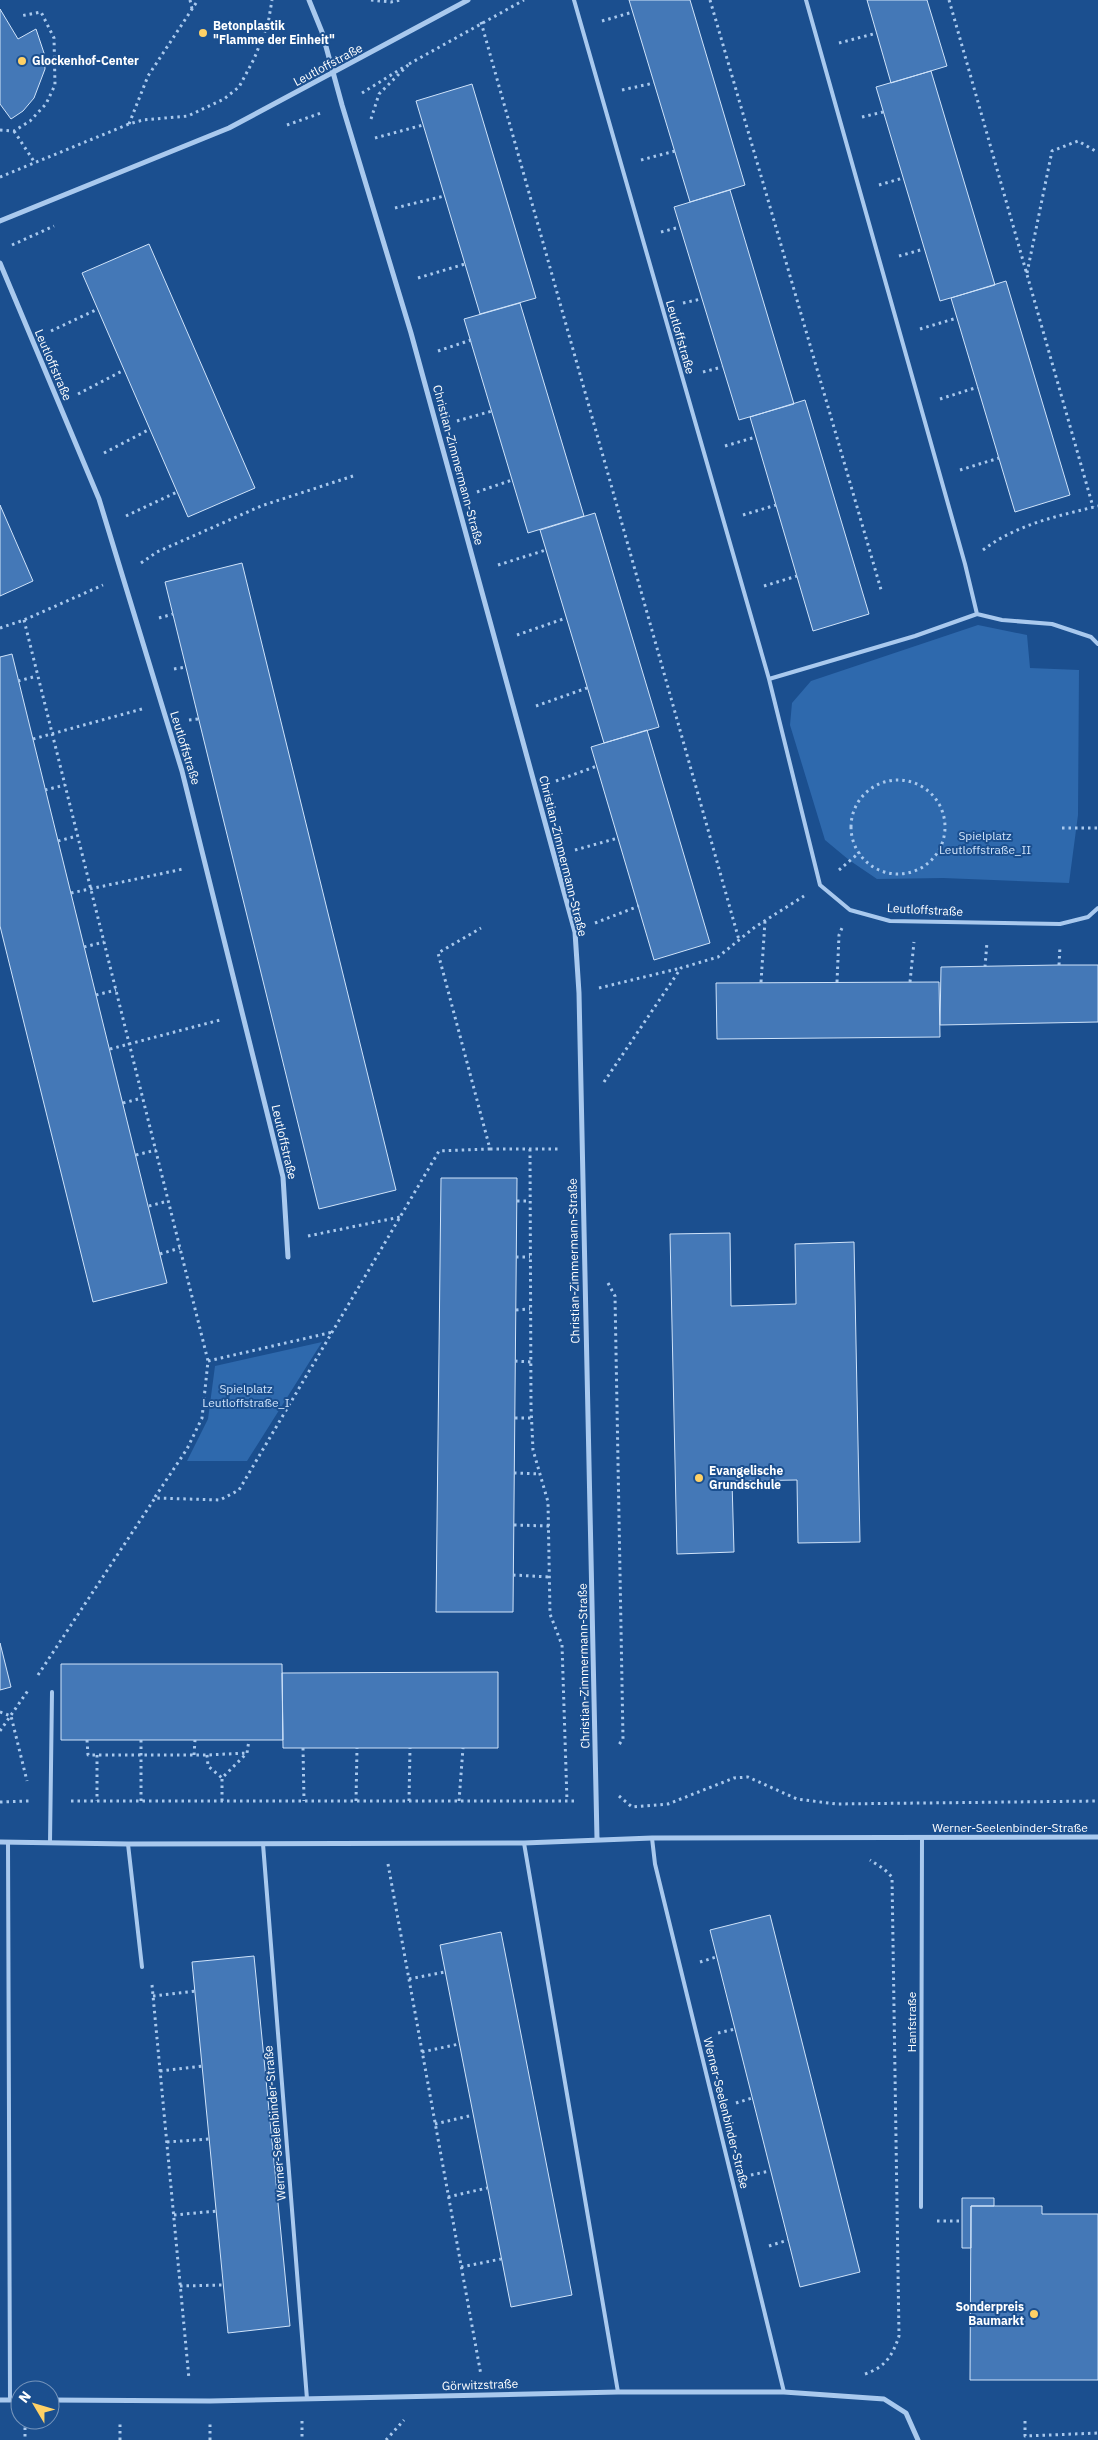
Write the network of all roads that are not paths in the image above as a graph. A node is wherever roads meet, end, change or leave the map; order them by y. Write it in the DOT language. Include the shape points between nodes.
graph roads {
  1 [pos="309,0"];
  2 [pos="468,0"];
  3 [pos="574,0"];
  4 [pos="806,0"];
  5 [pos="333,74"];
  6 [pos="0,221"];
  7 [pos="0,264"];
  8 [pos="977,614"];
  9 [pos="1098,644"];
  10 [pos="769,679"];
  11 [pos="1098,908"];
  12 [pos="288,1256"];
  13 [pos="52,1692"];
  14 [pos="1098,1837"];
  15 [pos="652,1838"];
  16 [pos="922,1838"];
  17 [pos="597,1839"];
  18 [pos="0,1842"];
  19 [pos="8,1842"];
  20 [pos="50,1843"];
  21 [pos="524,1843"];
  22 [pos="128,1844"];
  23 [pos="262,1844"];
  24 [pos="142,1967"];
  25 [pos="921,2207"];
  26 [pos="618,2392"];
  27 [pos="784,2392"];
  28 [pos="0,2400"];
  29 [pos="10,2400"];
  30 [pos="60,2400"];
  31 [pos="307,2400"];
  32 [pos="918,2440"];
  1 -- 5 [label="street, Christian-Zimmermann-Straße"];
  2 -- 5 [label="street, Leutloffstraße"];
  3 -- 10 [label="lane, Leutloffstraße"];
  4 -- 8 [label="lane"];
  5 -- 6 [label="street, Leutloffstraße" via="230,128"];
  5 -- 17 [label="street, Christian-Zimmermann-Straße" via="411,333 575,932"];
  7 -- 12 [label="street, Leutloffstraße" via="99,499 182,771 283,1178"];
  8 -- 9 [label="lane" via="1002,620 1052,624 1091,637"];
  8 -- 10 [label="lane"];
  10 -- 11 [label="lane, Leutloffstraße" via="820,885 850,910 890,921 1060,924 1088,917"];
  13 -- 20 [label="lane"];
  14 -- 16 [label="street, Werner-Seelenbinder-Straße"];
  15 -- 16 [label="street, Werner-Seelenbinder-Straße"];
  15 -- 17 [label="street, Werner-Seelenbinder-Straße"];
  15 -- 27 [label="lane, Werner-Seelenbinder-Straße" via="655,1864"];
  16 -- 25 [label="lane, Hanfstraße"];
  17 -- 21 [label="street, Werner-Seelenbinder-Straße"];
  18 -- 19 [label="street, Werner-Seelenbinder-Straße"];
  19 -- 20 [label="street, Werner-Seelenbinder-Straße"];
  19 -- 29 [label="lane"];
  20 -- 22 [label="street, Werner-Seelenbinder-Straße"];
  21 -- 23 [label="street, Werner-Seelenbinder-Straße"];
  21 -- 26 [label="lane"];
  22 -- 23 [label="street, Werner-Seelenbinder-Straße"];
  22 -- 24 [label="lane"];
  23 -- 31 [label="lane, Werner-Seelenbinder-Straße"];
  26 -- 27 [label="street, Görwitzstraße"];
  26 -- 31 [label="street, Görwitzstraße"];
  27 -- 32 [label="street, Görwitzstraße" via="884,2399 906,2413"];
  28 -- 29 [label="street"];
  30 -- 31 [label="street, Görwitzstraße"];
}
